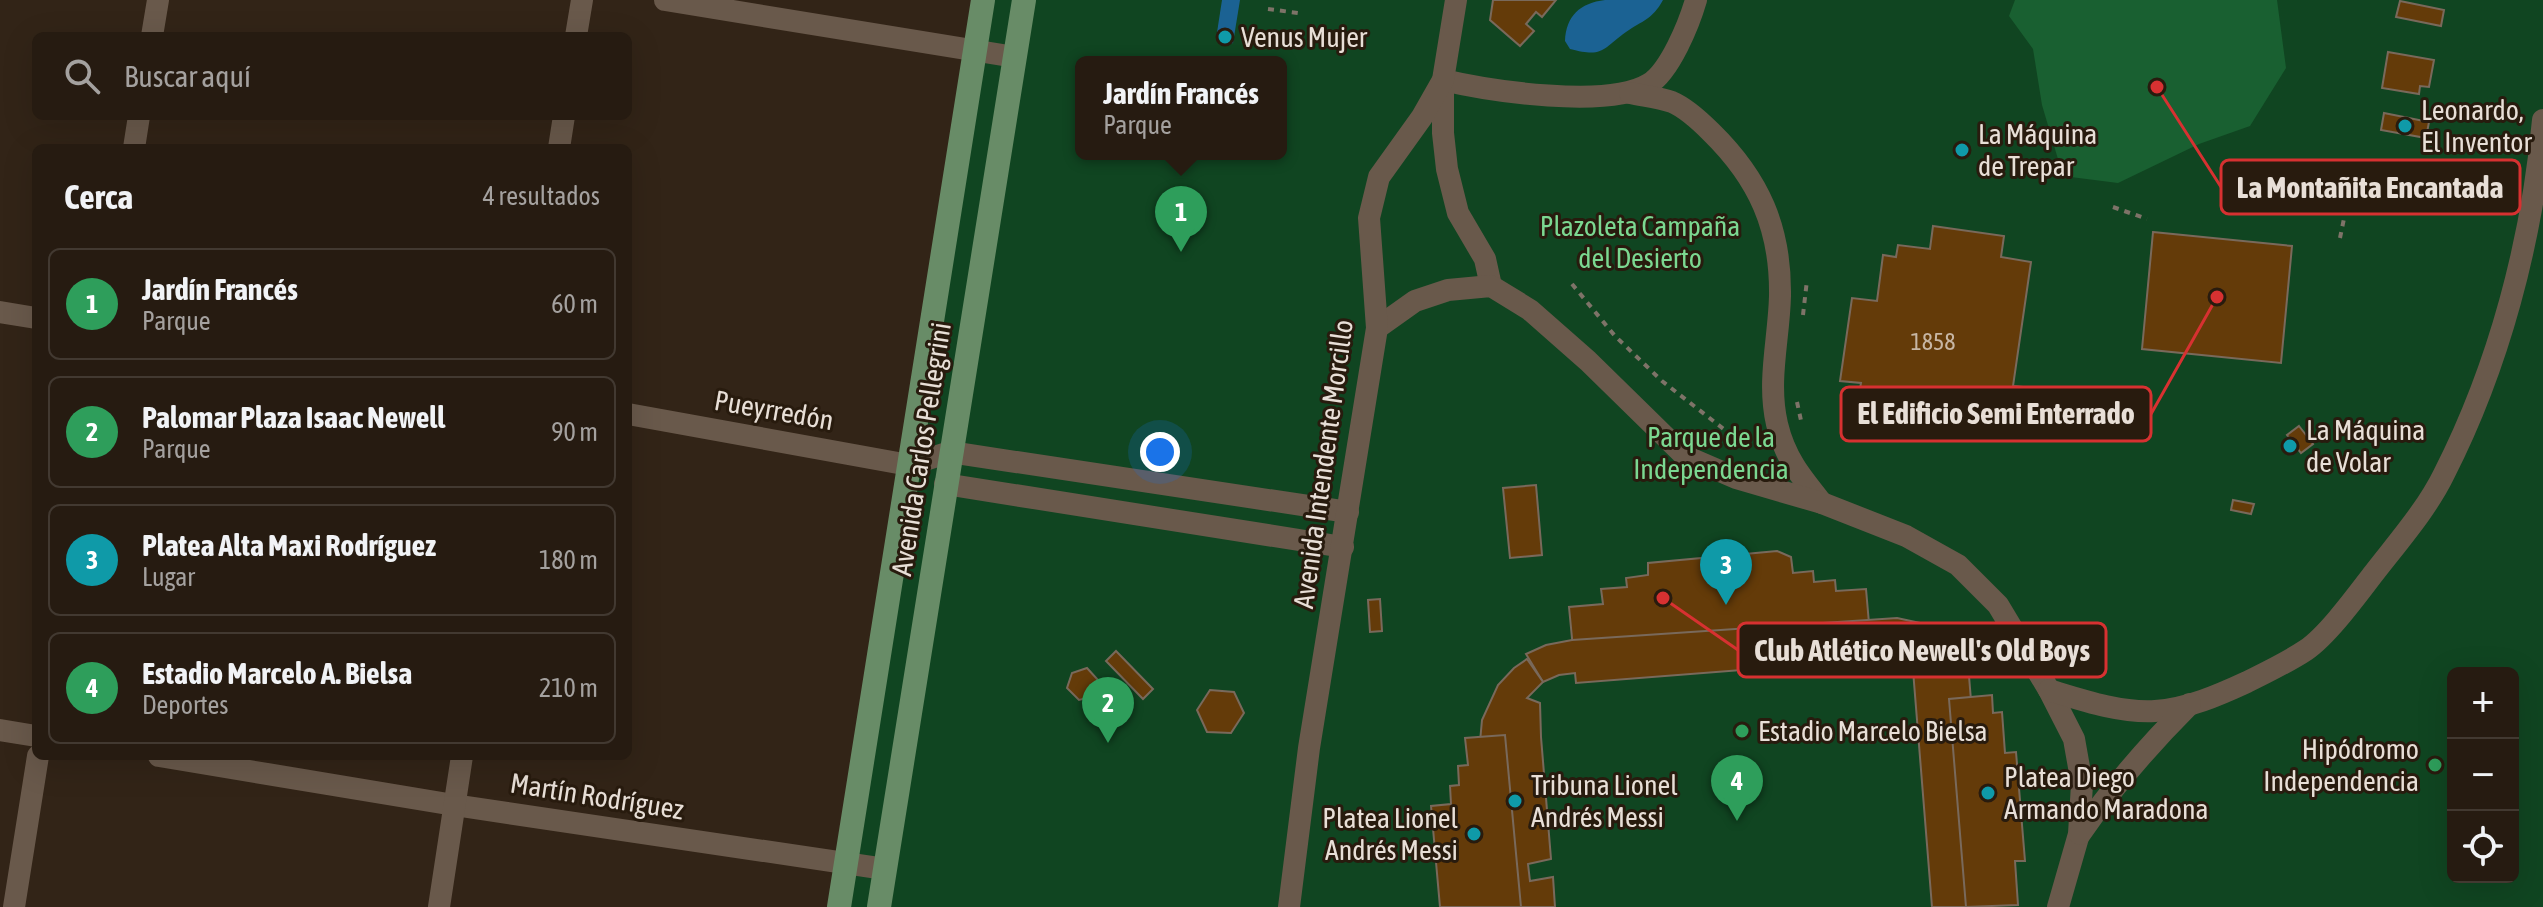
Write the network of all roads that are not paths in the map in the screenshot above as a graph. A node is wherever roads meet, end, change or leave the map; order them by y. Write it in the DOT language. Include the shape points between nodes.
graph roads {
  1 [pos="158,0"];
  2 [pos="582,0"];
  3 [pos="665,0"];
  4 [pos="983,0"];
  5 [pos="1024,0"];
  6 [pos="1456,0"];
  7 [pos="1696,0"];
  8 [pos="153,32"];
  9 [pos="577,32"];
  10 [pos="975,50"];
  11 [pos="1015,57"];
  12 [pos="1443,80"];
  13 [pos="1630,93"];
  14 [pos="138,120"];
  15 [pos="563,120"];
  16 [pos="2543,120"];
  17 [pos="135,144"];
  18 [pos="560,144"];
  19 [pos="2543,211"];
  20 [pos="2519,263"];
  21 [pos="1491,286"];
  22 [pos="0,312"];
  23 [pos="32,317"];
  24 [pos="1377,328"];
  25 [pos="632,415"];
  26 [pos="950,452"];
  27 [pos="909,465"];
  28 [pos="945,484"];
  29 [pos="1822,503"];
  30 [pos="1348,512"];
  31 [pos="1343,547"];
  32 [pos="2049,690"];
  33 [pos="2190,704"];
  34 [pos="0,730"];
  35 [pos="32,735"];
  36 [pos="37,760"];
  37 [pos="183,760"];
  38 [pos="461,760"];
  39 [pos="454,805"];
  40 [pos="2079,834"];
  41 [pos="845,864"];
  42 [pos="885,869"];
  43 [pos="14,907"];
  44 [pos="439,907"];
  45 [pos="839,907"];
  46 [pos="879,907"];
  47 [pos="1289,907"];
  48 [pos="2058,907"];
  1 -- 8 [label="street"];
  2 -- 9 [label="street"];
  3 -- 10 [label="street"];
  4 -- 10 [label="main road, Avenida Carlos Pellegrini"];
  5 -- 11 [label="main road, Avenida Carlos Pellegrini"];
  6 -- 12 [label="street, Avenida Intendente Morcillo"];
  7 -- 13 [label="street" via="1666,67 1650,84"];
  10 -- 11 [label="street"];
  10 -- 27 [label="main road, Avenida Carlos Pellegrini"];
  11 -- 26 [label="main road, Avenida Carlos Pellegrini"];
  12 -- 13 [label="street" via="1491,91 1571,97"];
  12 -- 21 [label="street" via="1447,169 1458,213 1485,259"];
  12 -- 24 [label="street, Avenida Intendente Morcillo" via="1379,177 1369,218"];
  13 -- 29 [label="street" via="1673,103 1702,123 1735,155 1762,197 1778,249 1780,297 1772,375 1777,423 1790,463"];
  14 -- 17 [label="street"];
  15 -- 18 [label="street"];
  16 -- 20 [label="street"];
  19 -- 20 [label="street"];
  20 -- 33 [label="street" via="2482,388 2443,477 2402,535 2309,649 2224,693"];
  21 -- 24 [label="street" via="1448,290 1415,301"];
  21 -- 29 [label="street" via="1530,310 1685,456 1736,478"];
  22 -- 23 [label="street"];
  24 -- 30 [label="street, Avenida Intendente Morcillo"];
  25 -- 27 [label="street, Pueyrredón"];
  26 -- 27 [label="street"];
  26 -- 28 [label="main road, Avenida Carlos Pellegrini"];
  26 -- 30 [label="street"];
  27 -- 41 [label="main road, Avenida Carlos Pellegrini"];
  28 -- 31 [label="street"];
  28 -- 42 [label="main road, Avenida Carlos Pellegrini"];
  29 -- 32 [label="street" via="1906,536 1958,565 1998,605"];
  30 -- 31 [label="street, Avenida Intendente Morcillo"];
  31 -- 47 [label="street, Avenida Intendente Morcillo"];
  32 -- 33 [label="street" via="2097,704 2155,711"];
  32 -- 40 [label="street" via="2074,739 2082,784"];
  33 -- 40 [label="street" via="2144,750"];
  34 -- 35 [label="street"];
  36 -- 43 [label="street"];
  37 -- 39 [label="street, Martín Rodríguez"];
  38 -- 39 [label="street"];
  39 -- 41 [label="street, Martín Rodríguez"];
  39 -- 44 [label="street"];
  40 -- 48 [label="street"];
  41 -- 42 [label="street, Martín Rodríguez"];
  41 -- 45 [label="main road, Avenida Carlos Pellegrini"];
  42 -- 46 [label="main road, Avenida Carlos Pellegrini"];
}
